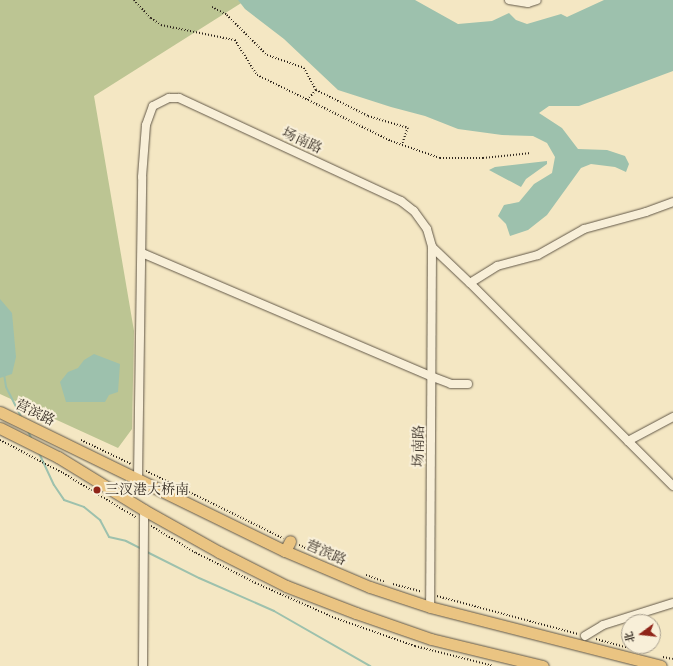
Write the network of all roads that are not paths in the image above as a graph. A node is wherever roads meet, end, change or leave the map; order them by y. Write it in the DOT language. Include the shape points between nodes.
graph roads {
  1 [pos="509,0"];
  2 [pos="537,0"];
  3 [pos="673,202"];
  4 [pos="432,247"];
  5 [pos="142,253"];
  6 [pos="470,282"];
  7 [pos="433,377"];
  8 [pos="468,384"];
  9 [pos="0,412"];
  10 [pos="673,418"];
  11 [pos="0,428"];
  12 [pos="628,441"];
  13 [pos="138,479"];
  14 [pos="673,486"];
  15 [pos="144,510"];
  16 [pos="673,603"];
  17 [pos="430,607"];
  18 [pos="585,636"];
  19 [pos="660,661"];
  20 [pos="143,666"];
  21 [pos="543,666"];
  1 -- 2 [label="street" via="528,3"];
  3 -- 6 [label="street" via="584,229 538,255 497,266"];
  4 -- 5 [label="street, 场南路" via="427,229 414,211 401,201 179,98 169,98 153,106 146,125 142,177"];
  4 -- 6 [label="street"];
  4 -- 7 [label="street, 场南路"];
  5 -- 7 [label="street"];
  5 -- 13 [label="street, 场南路"];
  6 -- 12 [label="street"];
  7 -- 8 [label="street" via="451,384"];
  7 -- 17 [label="street, 场南路"];
  9 -- 13 [label="main road, 营滨路"];
  10 -- 12 [label="street"];
  11 -- 15 [label="main road, 营滨路" via="58,457"];
  12 -- 14 [label="street"];
  13 -- 17 [label="main road, 营滨路" via="287,546 370,587"];
  15 -- 20 [label="street"];
  15 -- 21 [label="main road, 营滨路" via="286,586 431,639"];
  16 -- 18 [label="street" via="603,625"];
  17 -- 19 [label="main road, 营滨路"];
}
